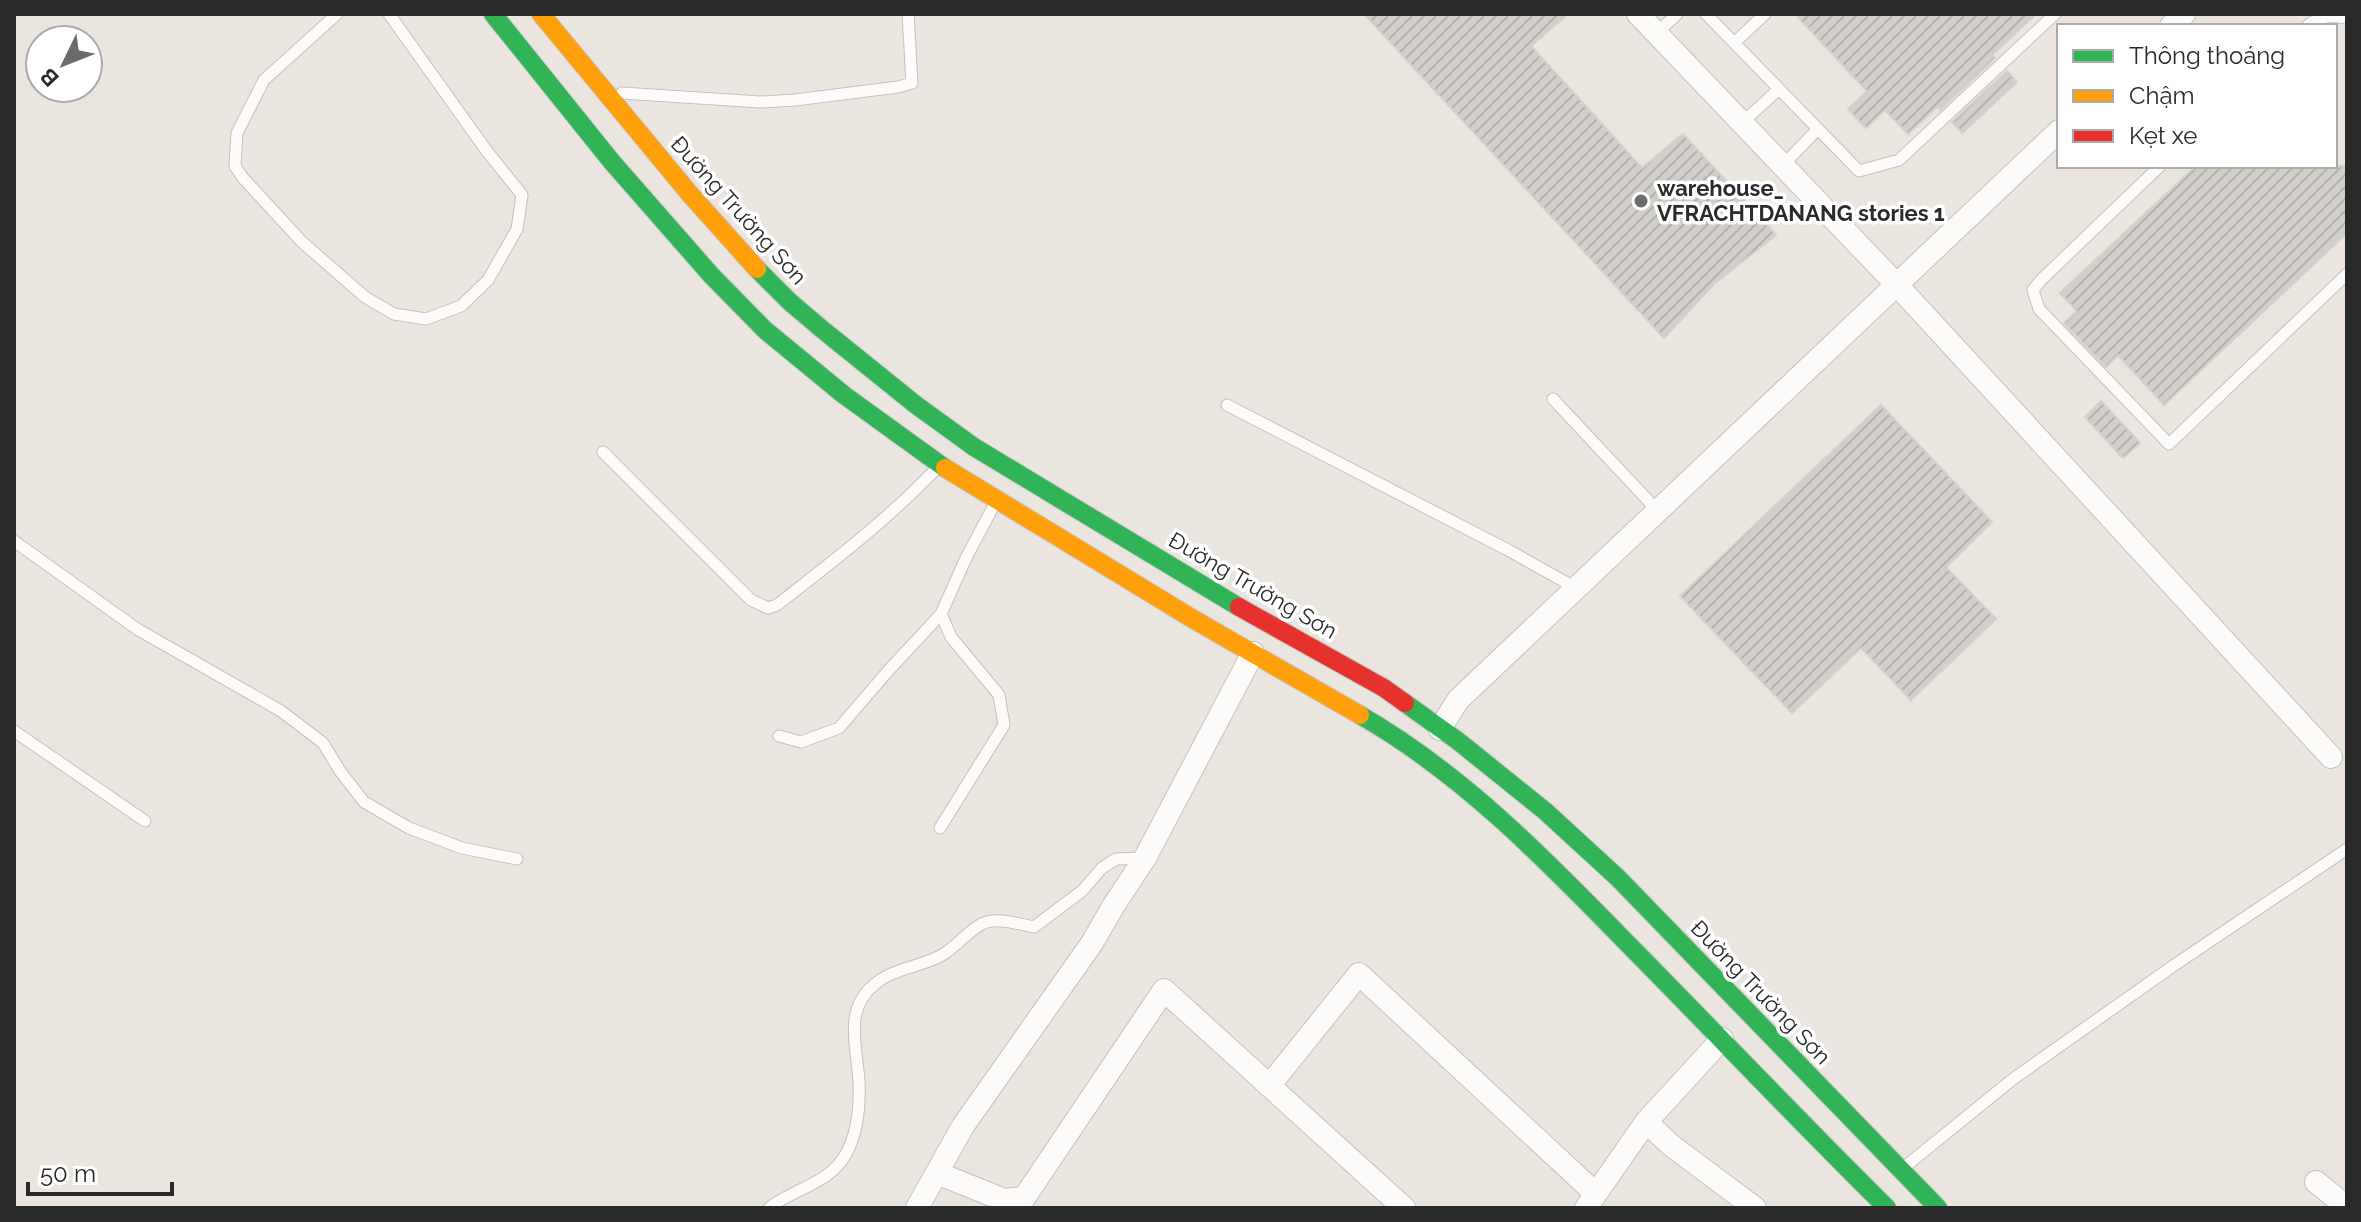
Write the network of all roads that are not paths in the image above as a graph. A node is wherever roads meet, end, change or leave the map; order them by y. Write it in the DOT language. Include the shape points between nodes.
graph roads {
  1 [pos="337,14"];
  2 [pos="389,14"];
  3 [pos="493,14"];
  4 [pos="541,14"];
  5 [pos="908,14"];
  6 [pos="1638,14"];
  7 [pos="1677,14"];
  8 [pos="1706,14"];
  9 [pos="1765,14"];
  10 [pos="2055,14"];
  11 [pos="2347,18"];
  12 [pos="2309,24"];
  13 [pos="1656,34"];
  14 [pos="1734,43"];
  15 [pos="1779,89"];
  16 [pos="606,92"];
  17 [pos="1742,123"];
  18 [pos="1818,129"];
  19 [pos="2057,133"];
  20 [pos="1783,165"];
  21 [pos="2158,168"];
  22 [pos="2347,274"];
  23 [pos="1896,284"];
  24 [pos="1553,399"];
  25 [pos="1227,405"];
  26 [pos="603,452"];
  27 [pos="940,465"];
  28 [pos="996,501"];
  29 [pos="1657,510"];
  30 [pos="14,541"];
  31 [pos="1576,588"];
  32 [pos="941,614"];
  33 [pos="1253,653"];
  34 [pos="1440,729"];
  35 [pos="14,731"];
  36 [pos="779,736"];
  37 [pos="2331,757"];
  38 [pos="145,821"];
  39 [pos="940,828"];
  40 [pos="2347,849"];
  41 [pos="1145,858"];
  42 [pos="517,859"];
  43 [pos="1722,1039"];
  44 [pos="1269,1086"];
  45 [pos="1646,1122"];
  46 [pos="1900,1170"];
  47 [pos="937,1173"];
  48 [pos="2316,1182"];
  49 [pos="1590,1200"];
  50 [pos="2347,1207"];
  51 [pos="769,1208"];
  52 [pos="917,1208"];
  53 [pos="1404,1208"];
  54 [pos="1755,1208"];
  55 [pos="1887,1208"];
  56 [pos="1938,1208"];
  1 -- 2 [label="lane" via="264,80 237,133 235,166 302,242 365,297 394,314 426,319 461,306 488,280 517,229 522,195"];
  3 -- 27 [label="highway" via="612,162 739,305 831,386"];
  4 -- 16 [label="highway, Đường Trường Sơn"];
  5 -- 16 [label="lane" via="912,83 898,87 760,102"];
  6 -- 13 [label="street"];
  7 -- 13 [label="lane"];
  8 -- 14 [label="lane"];
  9 -- 14 [label="lane"];
  10 -- 18 [label="lane" via="1899,160 1859,171"];
  11 -- 12 [label="lane" via="2329,15"];
  13 -- 17 [label="street"];
  14 -- 15 [label="lane"];
  15 -- 17 [label="lane"];
  15 -- 18 [label="lane"];
  16 -- 34 [label="highway, Đường Trường Sơn" via="689,193 790,302 916,405 974,447 1181,573 1384,688"];
  17 -- 20 [label="street"];
  18 -- 20 [label="lane"];
  19 -- 23 [label="street"];
  20 -- 23 [label="street"];
  21 -- 22 [label="lane" via="2033,290 2039,309 2169,444"];
  23 -- 29 [label="street"];
  23 -- 37 [label="street"];
  24 -- 29 [label="lane"];
  25 -- 31 [label="lane"];
  26 -- 27 [label="lane" via="751,600 768,608 875,528"];
  27 -- 28 [label="highway"];
  28 -- 32 [label="lane"];
  28 -- 33 [label="highway"];
  29 -- 31 [label="street"];
  30 -- 42 [label="lane" via="137,629 281,711 323,743 364,802 409,828 462,848"];
  31 -- 34 [label="street" via="1458,700"];
  32 -- 36 [label="lane" via="839,728 801,742"];
  32 -- 39 [label="lane" via="951,637 999,695 1004,725"];
  33 -- 41 [label="street"];
  33 -- 43 [label="highway" via="1376,724 1485,804"];
  34 -- 46 [label="highway, Đường Trường Sơn" via="1545,811 1618,878"];
  35 -- 38 [label="lane"];
  40 -- 46 [label="lane" via="2013,1079"];
  41 -- 47 [label="street" via="963,1126"];
  41 -- 51 [label="lane" via="1116,859 1034,927 991,921 939,957 874,985 854,1020 858,1119 846,1154 823,1178"];
  43 -- 45 [label="street"];
  43 -- 55 [label="highway"];
  44 -- 47 [label="street" via="1164,990 1024,1198 1004,1200"];
  44 -- 49 [label="street" via="1359,974"];
  44 -- 53 [label="street"];
  45 -- 49 [label="street"];
  45 -- 54 [label="street"];
  46 -- 56 [label="highway, Đường Trường Sơn"];
  47 -- 52 [label="street"];
  48 -- 50 [label="street"];
}
